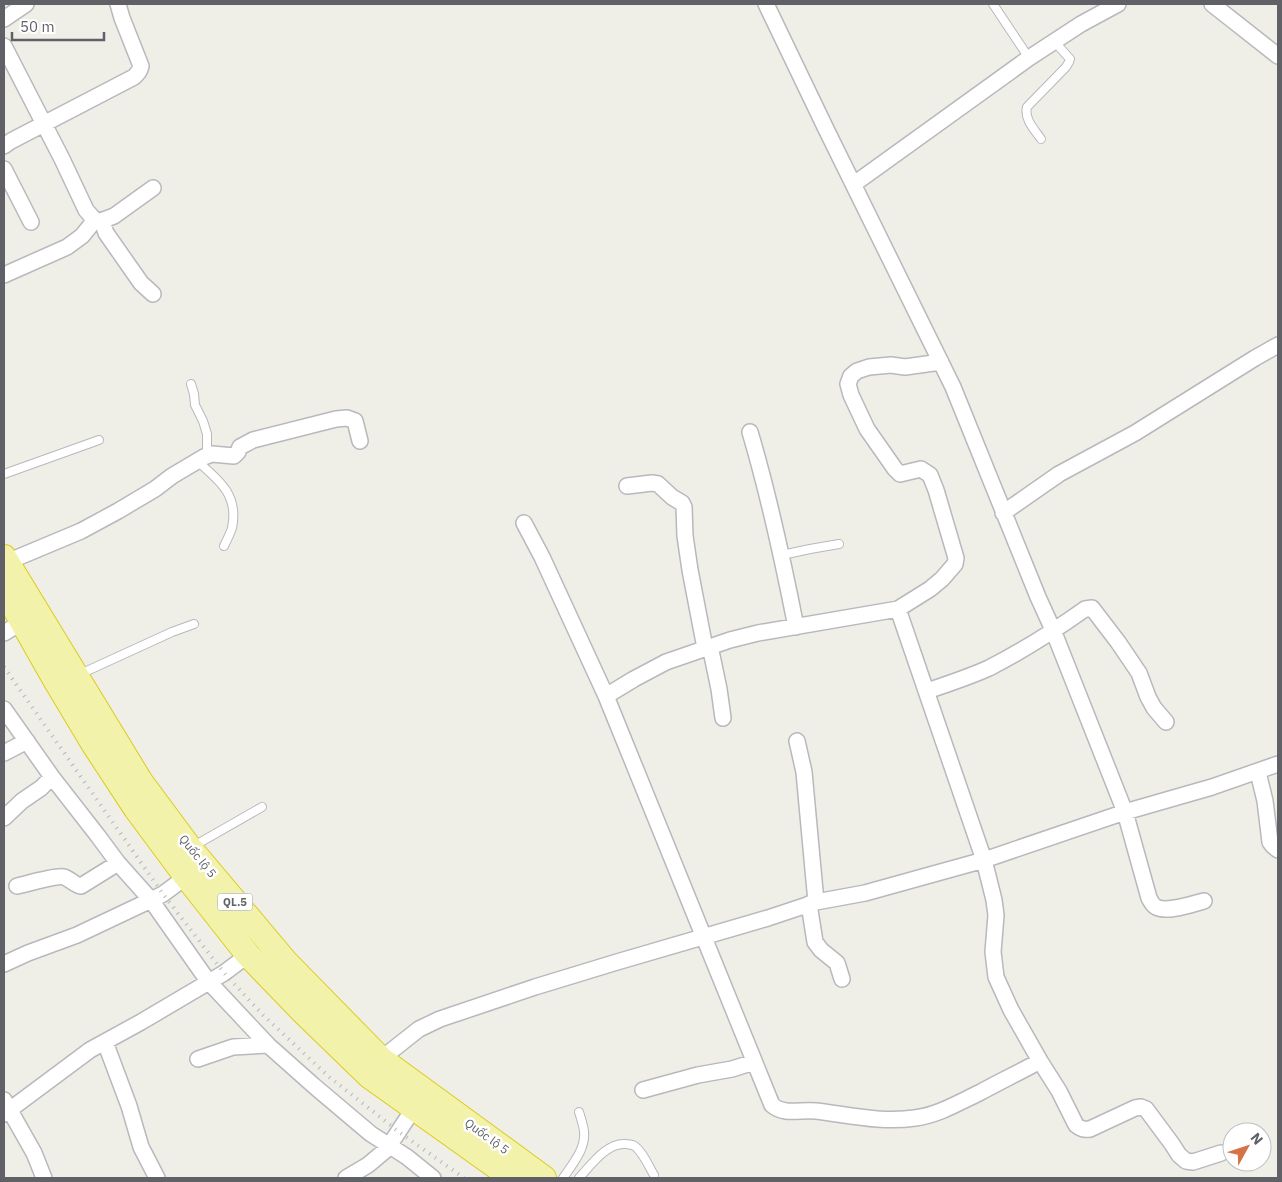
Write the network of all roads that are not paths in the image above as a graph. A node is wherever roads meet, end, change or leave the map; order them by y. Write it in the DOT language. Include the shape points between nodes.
graph roads {
  1 [pos="26,4"];
  2 [pos="118,4"];
  3 [pos="766,4"];
  4 [pos="993,4"];
  5 [pos="1118,4"];
  6 [pos="1212,4"];
  7 [pos="4,19"];
  8 [pos="1054,41"];
  9 [pos="4,46"];
  10 [pos="1278,56"];
  11 [pos="1029,58"];
  12 [pos="43,123"];
  13 [pos="6,140"];
  14 [pos="1041,140"];
  15 [pos="4,169"];
  16 [pos="854,184"];
  17 [pos="153,188"];
  18 [pos="99,221"];
  19 [pos="30,222"];
  20 [pos="4,275"];
  21 [pos="153,294"];
  22 [pos="1278,345"];
  23 [pos="941,362"];
  24 [pos="191,384"];
  25 [pos="750,432"];
  26 [pos="99,440"];
  27 [pos="360,441"];
  28 [pos="202,458"];
  29 [pos="4,474"];
  30 [pos="627,486"];
  31 [pos="1003,513"];
  32 [pos="524,523"];
  33 [pos="839,544"];
  34 [pos="224,546"];
  35 [pos="782,555"];
  36 [pos="5,560"];
  37 [pos="4,590"];
  38 [pos="898,609"];
  39 [pos="194,624"];
  40 [pos="13,627"];
  41 [pos="796,627"];
  42 [pos="1053,630"];
  43 [pos="707,647"];
  44 [pos="76,676"];
  45 [pos="927,691"];
  46 [pos="606,696"];
  47 [pos="4,709"];
  48 [pos="723,718"];
  49 [pos="1166,722"];
  50 [pos="27,741"];
  51 [pos="797,741"];
  52 [pos="4,753"];
  53 [pos="1278,764"];
  54 [pos="1258,772"];
  55 [pos="52,777"];
  56 [pos="262,807"];
  57 [pos="1125,812"];
  58 [pos="4,818"];
  59 [pos="190,848"];
  60 [pos="1278,850"];
  61 [pos="984,860"];
  62 [pos="118,864"];
  63 [pos="186,877"];
  64 [pos="17,886"];
  65 [pos="151,900"];
  66 [pos="1204,901"];
  67 [pos="813,903"];
  68 [pos="704,936"];
  69 [pos="248,954"];
  70 [pos="4,964"];
  71 [pos="842,979"];
  72 [pos="208,981"];
  73 [pos="105,1042"];
  74 [pos="268,1045"];
  75 [pos="198,1059"];
  76 [pos="380,1059"];
  77 [pos="1040,1061"];
  78 [pos="754,1062"];
  79 [pos="643,1090"];
  80 [pos="5,1108"];
  81 [pos="414,1108"];
  82 [pos="579,1112"];
  83 [pos="390,1145"];
  84 [pos="1221,1153"];
  85 [pos="654,1175"];
  86 [pos="41,1177"];
  87 [pos="428,1177"];
  88 [pos="157,1178"];
  89 [pos="346,1178"];
  90 [pos="512,1178"];
  91 [pos="544,1178"];
  92 [pos="563,1178"];
  93 [pos="579,1178"];
  1 -- 7 [label="street"];
  2 -- 12 [label="street" via="140,70 134,77"];
  3 -- 16 [label="street"];
  4 -- 11 [label="lane"];
  5 -- 8 [label="street"];
  6 -- 10 [label="street"];
  8 -- 11 [label="street"];
  8 -- 14 [label="lane" via="1070,62 1028,107 1026,118"];
  9 -- 12 [label="street"];
  11 -- 16 [label="street"];
  12 -- 13 [label="street"];
  12 -- 18 [label="street" via="86,210"];
  15 -- 19 [label="street"];
  16 -- 23 [label="street"];
  17 -- 18 [label="street" via="114,216"];
  18 -- 20 [label="street" via="67,247"];
  18 -- 21 [label="street" via="141,283"];
  22 -- 31 [label="street" via="1135,433 1059,474"];
  23 -- 31 [label="street"];
  23 -- 38 [label="street" via="869,367 857,371 848,384 867,429 895,469 900,474 921,469 930,475 956,558 942,579"];
  24 -- 28 [label="lane" via="207,434"];
  25 -- 35 [label="street"];
  26 -- 29 [label="lane"];
  27 -- 28 [label="street" via="355,422 346,418 336,419 253,440 240,447 234,456 212,454"];
  28 -- 34 [label="lane" via="230,496 232,528"];
  28 -- 36 [label="street" via="155,490 81,531"];
  30 -- 43 [label="street" via="658,484 684,507 690,570"];
  31 -- 42 [label="street"];
  32 -- 46 [label="street"];
  33 -- 35 [label="lane"];
  35 -- 41 [label="street"];
  36 -- 44 [label="highway, Quốc lộ 5 / QL.5"];
  37 -- 40 [label="highway, Quốc lộ 5 / QL.5"];
  38 -- 41 [label="street"];
  38 -- 45 [label="street"];
  39 -- 44 [label="lane"];
  40 -- 63 [label="highway, Quốc lộ 5 / QL.5" via="54,678 136,809"];
  41 -- 43 [label="street"];
  42 -- 45 [label="street" via="988,668"];
  42 -- 49 [label="street" via="1085,609 1092,608 1139,673 1154,708"];
  42 -- 57 [label="street"];
  43 -- 46 [label="street" via="666,662"];
  43 -- 48 [label="street" via="720,689"];
  44 -- 59 [label="highway, Quốc lộ 5 / QL.5" via="141,782"];
  45 -- 61 [label="street"];
  46 -- 68 [label="street"];
  47 -- 50 [label="street"];
  50 -- 52 [label="street"];
  50 -- 55 [label="street"];
  51 -- 67 [label="street" via="804,772"];
  53 -- 54 [label="street"];
  54 -- 57 [label="street"];
  54 -- 60 [label="street" via="1270,842"];
  55 -- 58 [label="street"];
  55 -- 62 [label="street"];
  56 -- 59 [label="lane"];
  57 -- 61 [label="street"];
  57 -- 66 [label="street" via="1152,904 1170,909"];
  59 -- 76 [label="highway, Quốc lộ 5 / QL.5" via="286,962"];
  61 -- 67 [label="street" via="865,893"];
  61 -- 77 [label="street" via="996,915 993,952 996,977"];
  62 -- 64 [label="street" via="81,886 56,876"];
  62 -- 65 [label="street"];
  63 -- 65 [label="street"];
  63 -- 69 [label="highway, Quốc lộ 5 / QL.5"];
  65 -- 70 [label="street" via="77,935"];
  65 -- 72 [label="street"];
  67 -- 68 [label="street"];
  67 -- 71 [label="street" via="815,942 837,964"];
  68 -- 76 [label="street" via="440,1019 419,1029"];
  68 -- 78 [label="street"];
  69 -- 72 [label="street"];
  69 -- 81 [label="highway, Quốc lộ 5 / QL.5" via="369,1076"];
  72 -- 73 [label="street"];
  72 -- 74 [label="street"];
  73 -- 80 [label="street"];
  73 -- 88 [label="street" via="141,1147"];
  74 -- 75 [label="street" via="233,1047"];
  74 -- 83 [label="street" via="371,1134"];
  76 -- 91 [label="highway, Quốc lộ 5 / QL.5"];
  77 -- 78 [label="street" via="929,1116 871,1120 811,1110 786,1112 776,1109"];
  77 -- 84 [label="street" via="1080,1128 1090,1129 1141,1107 1146,1109 1186,1160 1193,1162"];
  78 -- 79 [label="street"];
  80 -- 86 [label="street" via="34,1153"];
  81 -- 83 [label="street"];
  81 -- 90 [label="highway, Quốc lộ 5 / QL.5"];
  82 -- 92 [label="lane" via="584,1134 582,1145"];
  83 -- 87 [label="street"];
  83 -- 89 [label="street" via="368,1165"];
  85 -- 93 [label="lane" via="633,1145 619,1144 610,1147"];
}
